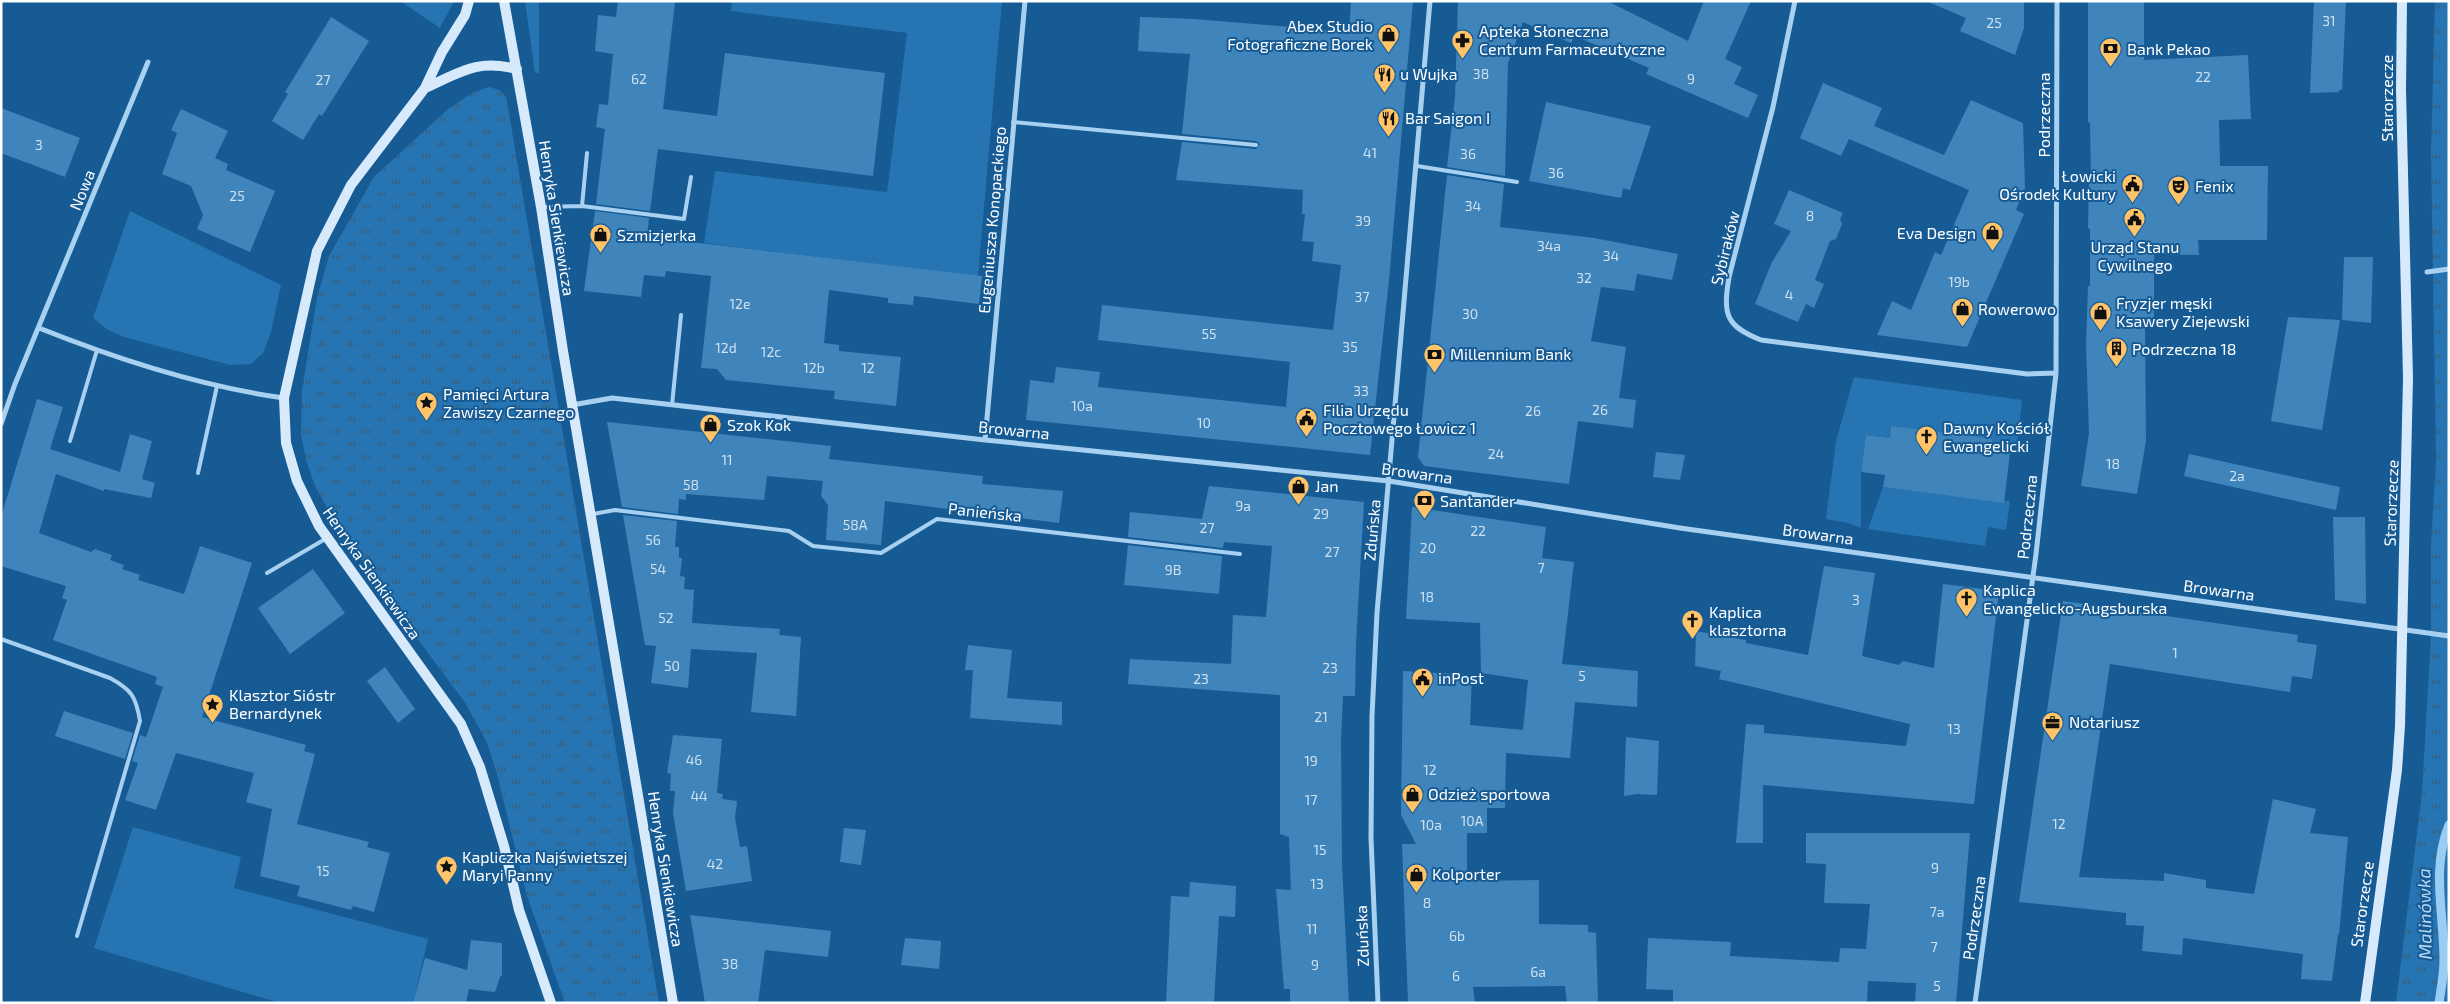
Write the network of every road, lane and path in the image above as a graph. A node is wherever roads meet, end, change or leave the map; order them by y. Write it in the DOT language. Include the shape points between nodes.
graph roads {
  1 [pos="469,1"];
  2 [pos="504,1"];
  3 [pos="1025,1"];
  4 [pos="1430,1"];
  5 [pos="1795,1"];
  6 [pos="2057,1"];
  7 [pos="2402,1"];
  8 [pos="148,62"];
  9 [pos="517,69"];
  10 [pos="425,88"];
  11 [pos="1013,122"];
  12 [pos="1256,146"];
  13 [pos="587,153"];
  14 [pos="1418,166"];
  15 [pos="691,177"];
  16 [pos="1517,182"];
  17 [pos="582,206"];
  18 [pos="541,207"];
  19 [pos="2449,269"];
  20 [pos="2427,272"];
  21 [pos="681,315"];
  22 [pos="39,328"];
  23 [pos="98,350"];
  24 [pos="2056,374"];
  25 [pos="217,386"];
  26 [pos="284,398"];
  27 [pos="572,405"];
  28 [pos="672,405"];
  29 [pos="1,424"];
  30 [pos="984,440"];
  31 [pos="70,441"];
  32 [pos="198,474"];
  33 [pos="1389,481"];
  34 [pos="591,514"];
  35 [pos="327,538"];
  36 [pos="1240,554"];
  37 [pos="267,573"];
  38 [pos="2033,577"];
  39 [pos="2404,628"];
  40 [pos="2449,636"];
  41 [pos="1,639"];
  42 [pos="77,936"];
  43 [pos="551,1003"];
  44 [pos="673,1003"];
  45 [pos="1378,1003"];
  46 [pos="1975,1003"];
  47 [pos="2365,1003"];
  1 -- 10 [label="street, Henryka Sienkiewicza" via="465,15"];
  2 -- 9 [label="street, Henryka Sienkiewicza"];
  3 -- 11 [label="street, Eugeniusza Konopackiego"];
  4 -- 14 [label="street, Zduńska"];
  5 -- 24 [label="street, Sybiraków" via="1774,107 1729,277 1725,302 1730,320 1741,332 1761,340 2027,374"];
  6 -- 24 [label="street, Podrzeczna"];
  7 -- 39 [label="street, Starorzecze" via="2400,90 2408,378"];
  8 -- 22 [label="street, Nowa"];
  9 -- 10 [label="street" via="481,65"];
  9 -- 18 [label="street, Henryka Sienkiewicza"];
  10 -- 26 [label="street, Henryka Sienkiewicza" via="352,186 317,251"];
  11 -- 12 [label="lane"];
  11 -- 30 [label="street, Eugeniusza Konopackiego"];
  13 -- 17 [label="lane"];
  14 -- 16 [label="lane"];
  14 -- 33 [label="street, Zduńska"];
  15 -- 17 [label="lane" via="684,219"];
  17 -- 18 [label="lane"];
  18 -- 27 [label="street, Henryka Sienkiewicza"];
  19 -- 20 [label="street"];
  21 -- 28 [label="lane"];
  22 -- 23 [label="street"];
  22 -- 29 [label="street, Nowa"];
  23 -- 25 [label="street"];
  23 -- 31 [label="lane"];
  24 -- 38 [label="street, Podrzeczna"];
  25 -- 26 [label="street"];
  25 -- 32 [label="lane"];
  26 -- 35 [label="street, Henryka Sienkiewicza" via="286,443 297,481"];
  27 -- 28 [label="street, Browarna" via="612,398"];
  27 -- 34 [label="street, Henryka Sienkiewicza"];
  28 -- 30 [label="street, Browarna"];
  30 -- 33 [label="street, Browarna"];
  33 -- 38 [label="street, Browarna" via="1680,528"];
  33 -- 45 [label="street, Zduńska" via="1372,716 1371,838"];
  34 -- 36 [label="lane, Panieńska" via="616,510 789,531 813,546 881,553 937,519"];
  34 -- 44 [label="street, Henryka Sienkiewicza"];
  35 -- 37 [label="lane"];
  35 -- 43 [label="street, Henryka Sienkiewicza" via="461,724 480,767 519,910"];
  38 -- 39 [label="street, Browarna"];
  38 -- 46 [label="street, Podrzeczna"];
  39 -- 40 [label="street, Browarna"];
  39 -- 47 [label="street, Starorzecze" via="2397,770"];
  41 -- 42 [label="lane" via="110,678 125,686 136,701 140,722"];
}
